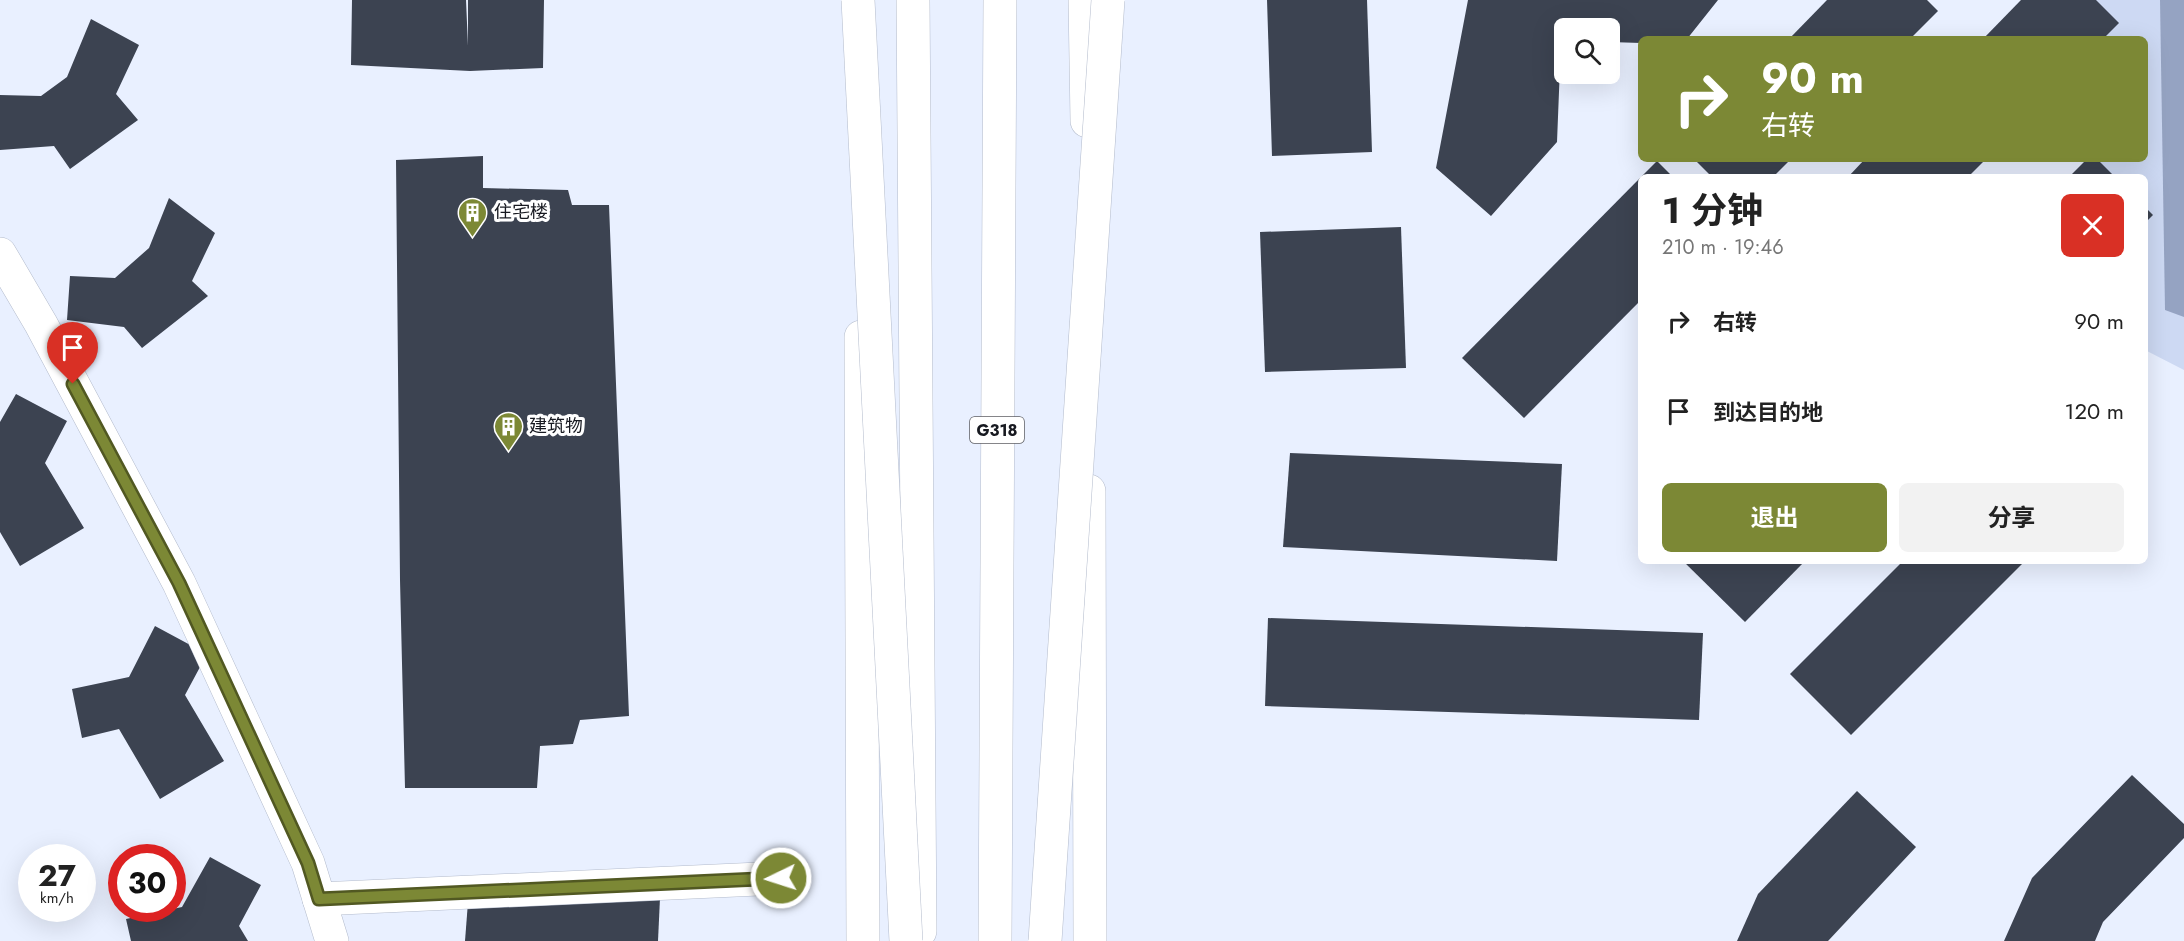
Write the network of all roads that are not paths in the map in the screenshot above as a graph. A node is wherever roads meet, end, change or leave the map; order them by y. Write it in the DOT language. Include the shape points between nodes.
graph roads {
  1 [pos="859,0"];
  2 [pos="913,0"];
  3 [pos="1000,0"];
  4 [pos="1085,0"];
  5 [pos="1108,0"];
  6 [pos="0,254"];
  7 [pos="781,878"];
  8 [pos="319,899"];
  9 [pos="332,941"];
  10 [pos="863,941"];
  11 [pos="906,941"];
  12 [pos="920,941"];
  13 [pos="995,941"];
  14 [pos="1045,941"];
  15 [pos="1090,941"];
  1 -- 10 [label="main road"];
  1 -- 11 [label="main road, bridge"];
  2 -- 12 [label="main road"];
  3 -- 13 [label="main road, G318"];
  4 -- 15 [label="main road"];
  5 -- 14 [label="main road, bridge"];
  6 -- 8 [label="main road" via="179,583 308,863"];
  7 -- 8 [label="main road"];
  8 -- 9 [label="main road"];
}
